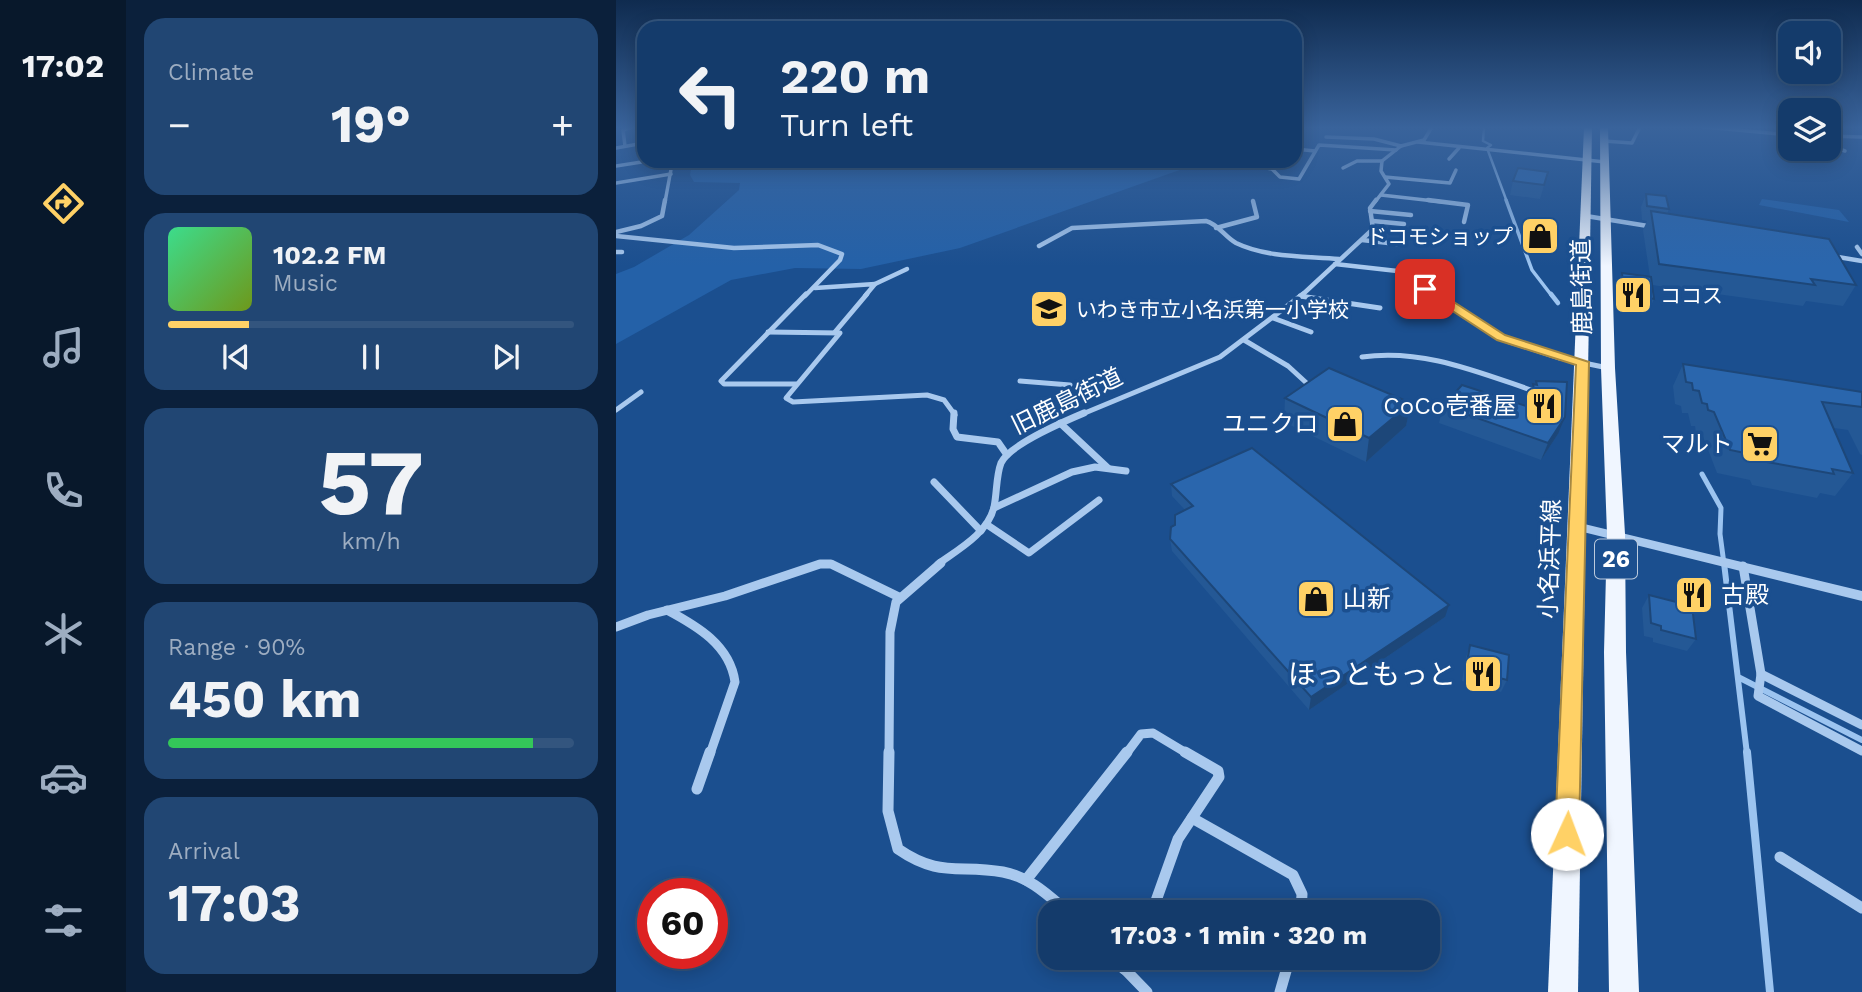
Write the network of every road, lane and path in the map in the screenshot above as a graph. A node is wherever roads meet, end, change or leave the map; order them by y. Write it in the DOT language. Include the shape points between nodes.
graph roads {
  1 [pos="1276,173"];
  2 [pos="1302,173"];
  3 [pos="1383,173"];
  4 [pos="1454,173"];
  5 [pos="1594,173"];
  6 [pos="1598,173"];
  7 [pos="671,174"];
  8 [pos="1385,177"];
  9 [pos="617,185"];
  10 [pos="1381,195"];
  11 [pos="1253,201"];
  12 [pos="1370,211"];
  13 [pos="1411,215"];
  14 [pos="1586,216"];
  15 [pos="1606,219"];
  16 [pos="1373,221"];
  17 [pos="1464,222"];
  18 [pos="1404,224"];
  19 [pos="1655,228"];
  20 [pos="1216,229"];
  21 [pos="616,234"];
  22 [pos="1362,240"];
  23 [pos="1397,244"];
  24 [pos="1039,246"];
  25 [pos="1857,247"];
  26 [pos="1862,254"];
  27 [pos="1828,255"];
  28 [pos="1337,261"];
  29 [pos="1862,261"];
  30 [pos="907,269"];
  31 [pos="875,284"];
  32 [pos="811,289"];
  33 [pos="1300,296"];
  34 [pos="1380,308"];
  35 [pos="1273,318"];
  36 [pos="768,332"];
  37 [pos="835,332"];
  38 [pos="1311,332"];
  39 [pos="1244,340"];
  40 [pos="1362,357"];
  41 [pos="1582,362"];
  42 [pos="1608,368"];
  43 [pos="1020,381"];
  44 [pos="796,384"];
  45 [pos="1070,385"];
  46 [pos="1313,388"];
  47 [pos="641,392"];
  48 [pos="1544,392"];
  49 [pos="616,410"];
  50 [pos="1060,423"];
  51 [pos="1007,455"];
  52 [pos="1108,468"];
  53 [pos="1126,471"];
  54 [pos="934,482"];
  55 [pos="1099,500"];
  56 [pos="995,508"];
  57 [pos="1576,526"];
  58 [pos="984,527"];
  59 [pos="1616,534"];
  60 [pos="1738,564"];
  61 [pos="1862,596"];
  62 [pos="899,597"];
  63 [pos="666,610"];
  64 [pos="616,627"];
  65 [pos="1760,682"];
  66 [pos="1862,725"];
  67 [pos="1862,751"];
  68 [pos="697,789"];
  69 [pos="1192,818"];
  70 [pos="1780,857"];
  71 [pos="1026,880"];
  72 [pos="1054,900"];
  73 [pos="1156,900"];
  74 [pos="1302,900"];
  75 [pos="1862,908"];
  76 [pos="1125,970"];
  77 [pos="1286,970"];
  78 [pos="1147,992"];
  79 [pos="1280,992"];
  80 [pos="1563,992"];
  81 [pos="1624,992"];
  1 -- 2 [label="street" via="1299,179"];
  3 -- 8 [label="street"];
  4 -- 8 [label="street" via="1450,183"];
  5 -- 14 [label="main road, 小名浜平線 / 26"];
  6 -- 15 [label="main road, 鹿島街道 / 26"];
  7 -- 9 [label="street"];
  7 -- 21 [label="street" via="662,216"];
  8 -- 10 [label="street" via="1389,184"];
  10 -- 12 [label="street"];
  10 -- 17 [label="street" via="1468,205"];
  11 -- 20 [label="street" via="1257,217"];
  12 -- 13 [label="street"];
  12 -- 16 [label="street"];
  14 -- 15 [label="street"];
  14 -- 41 [label="main road, 小名浜平線 / 26"];
  15 -- 19 [label="street"];
  15 -- 42 [label="main road, 鹿島街道 / 26"];
  16 -- 18 [label="street"];
  16 -- 22 [label="street, 旧鹿島街道" via="1373,229"];
  20 -- 24 [label="street" via="1206,221 1074,227"];
  20 -- 28 [label="street" via="1251,250"];
  21 -- 32 [label="street" via="702,246 836,249 842,254 839,260"];
  22 -- 23 [label="street"];
  22 -- 28 [label="street, 旧鹿島街道"];
  25 -- 26 [label="street"];
  27 -- 29 [label="street"];
  28 -- 33 [label="street, 旧鹿島街道"];
  28 -- 41 [label="street" via="1424,274 1428,291 1501,338"];
  30 -- 31 [label="street"];
  31 -- 32 [label="street"];
  31 -- 37 [label="street"];
  32 -- 36 [label="street"];
  33 -- 34 [label="street"];
  33 -- 35 [label="street, 旧鹿島街道"];
  35 -- 38 [label="street"];
  35 -- 39 [label="street, 旧鹿島街道"];
  36 -- 37 [label="street"];
  36 -- 44 [label="street" via="721,382"];
  37 -- 44 [label="street" via="840,333"];
  39 -- 46 [label="street" via="1288,366"];
  39 -- 50 [label="street, 旧鹿島街道" via="1201,366"];
  40 -- 48 [label="street" via="1432,358 1531,392"];
  41 -- 42 [label="street"];
  41 -- 57 [label="main road, 小名浜平線 / 26" via="1574,395"];
  42 -- 59 [label="main road, 鹿島街道 / 26"];
  43 -- 45 [label="street"];
  44 -- 51 [label="street" via="786,398 793,402 928,395 944,400 955,414 957,437 998,442"];
  47 -- 49 [label="street"];
  50 -- 51 [label="street, 旧鹿島街道"];
  50 -- 52 [label="street"];
  51 -- 56 [label="street, 旧鹿島街道" via="1001,464"];
  52 -- 53 [label="street"];
  52 -- 56 [label="street" via="1072,472"];
  54 -- 58 [label="street"];
  55 -- 58 [label="street" via="1030,554"];
  56 -- 58 [label="street, 旧鹿島街道"];
  57 -- 59 [label="street"];
  57 -- 80 [label="main road, 小名浜平線 / 26"];
  58 -- 62 [label="street, 旧鹿島街道"];
  59 -- 60 [label="street"];
  59 -- 81 [label="main road, 鹿島街道 / 26"];
  60 -- 61 [label="street"];
  60 -- 65 [label="street"];
  62 -- 63 [label="street" via="831,564 820,564"];
  62 -- 71 [label="street" via="890,632 888,811 898,849 918,863 945,870 1003,872"];
  63 -- 64 [label="street"];
  63 -- 68 [label="street" via="728,655 735,672"];
  65 -- 66 [label="street"];
  65 -- 67 [label="street" via="1758,696"];
  69 -- 71 [label="street" via="1215,785 1218,771 1153,733 1141,734"];
  69 -- 73 [label="street" via="1178,839"];
  69 -- 74 [label="street" via="1293,875"];
  70 -- 75 [label="street"];
  71 -- 72 [label="street"];
  76 -- 78 [label="street"];
  77 -- 79 [label="street"];
}
